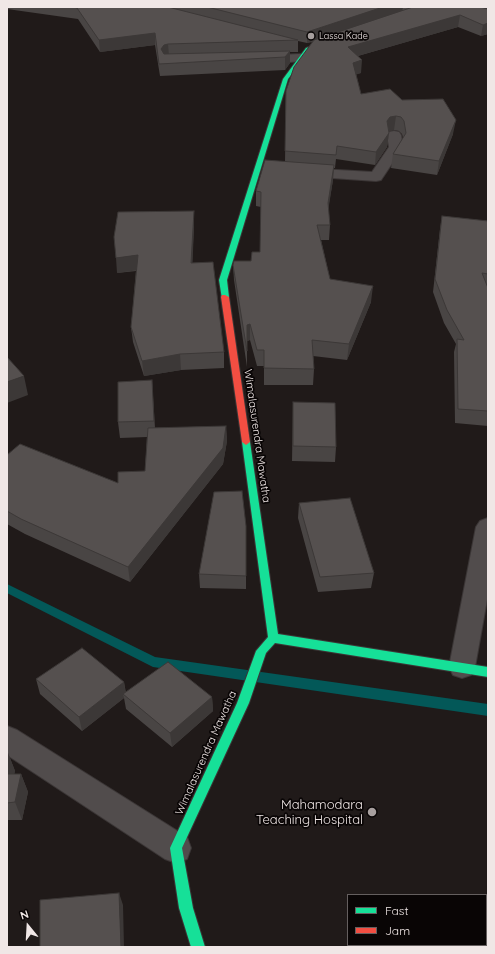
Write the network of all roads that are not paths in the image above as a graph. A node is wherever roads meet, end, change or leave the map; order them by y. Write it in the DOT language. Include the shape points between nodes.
graph roads {
  1 [pos="403,7"];
  2 [pos="425,9"];
  3 [pos="414,13"];
  4 [pos="399,19"];
  5 [pos="338,39"];
  6 [pos="303,52"];
  7 [pos="249,60"];
  8 [pos="394,136"];
  9 [pos="258,169"];
  10 [pos="274,170"];
  11 [pos="289,171"];
  12 [pos="488,527"];
  13 [pos="273,638"];
  14 [pos="462,667"];
  15 [pos="488,672"];
  16 [pos="7,739"];
  17 [pos="176,848"];
  18 [pos="198,947"];
  1 -- 3 [label="street"];
  2 -- 3 [label="street"];
  3 -- 4 [label="street"];
  5 -- 6 [label="street"];
  6 -- 7 [label="street"];
  6 -- 9 [label="street, Wimalasurendra Mawatha" via="286,80"];
  8 -- 11 [label="street" via="396,147 376,177"];
  9 -- 10 [label="street"];
  9 -- 13 [label="street, Wimalasurendra Mawatha" via="223,280"];
  12 -- 14 [label="street"];
  13 -- 14 [label="street"];
  13 -- 17 [label="street, Wimalasurendra Mawatha" via="261,651 243,703"];
  14 -- 15 [label="street"];
  16 -- 17 [label="street"];
  17 -- 18 [label="street" via="186,908"];
}
